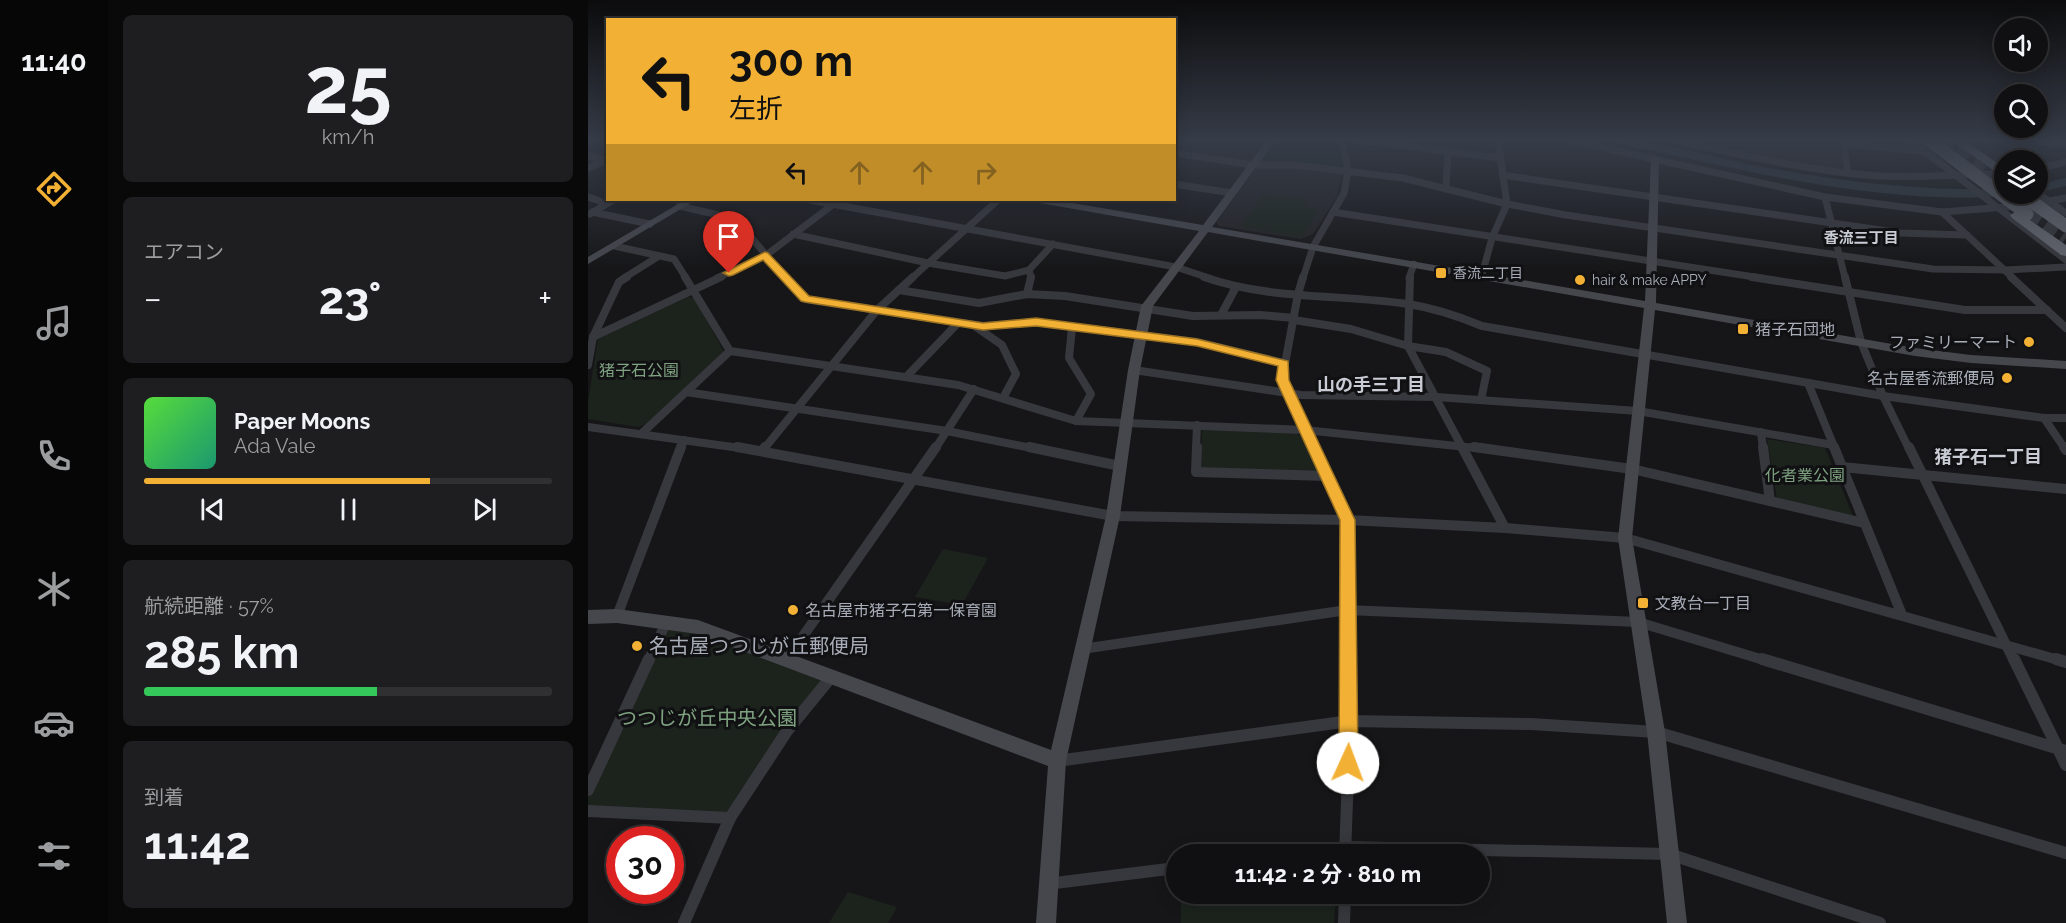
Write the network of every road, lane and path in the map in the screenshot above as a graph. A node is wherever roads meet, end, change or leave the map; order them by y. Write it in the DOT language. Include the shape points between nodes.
graph roads {
  1 [pos="1239,183"];
  2 [pos="1346,183"];
  3 [pos="1423,183"];
  4 [pos="1446,183"];
  5 [pos="1503,183"];
  6 [pos="1558,183"];
  7 [pos="1654,183"];
  8 [pos="1763,183"];
  9 [pos="1965,183"];
  10 [pos="1974,183"];
  11 [pos="1176,184"];
  12 [pos="1446,189"];
  13 [pos="1232,193"];
  14 [pos="606,196"];
  15 [pos="588,197"];
  16 [pos="1654,197"];
  17 [pos="1826,197"];
  18 [pos="2066,198"];
  19 [pos="2049,200"];
  20 [pos="600,201"];
  21 [pos="611,201"];
  22 [pos="689,201"];
  23 [pos="997,201"];
  24 [pos="836,202"];
  25 [pos="1069,202"];
  26 [pos="1507,204"];
  27 [pos="2035,204"];
  28 [pos="2048,204"];
  29 [pos="679,206"];
  30 [pos="1998,208"];
  31 [pos="589,212"];
  32 [pos="1333,212"];
  33 [pos="1942,212"];
  34 [pos="2022,214"];
  35 [pos="2066,215"];
  36 [pos="1832,223"];
  37 [pos="650,224"];
  38 [pos="2066,226"];
  39 [pos="966,228"];
  40 [pos="1207,228"];
  41 [pos="1653,228"];
  42 [pos="793,234"];
  43 [pos="1967,235"];
  44 [pos="1492,238"];
  45 [pos="2066,242"];
  46 [pos="1053,244"];
  47 [pos="614,246"];
  48 [pos="1313,247"];
  49 [pos="2066,252"];
  50 [pos="1840,255"];
  51 [pos="659,256"];
  52 [pos="765,256"];
  53 [pos="2066,260"];
  54 [pos="588,261"];
  55 [pos="1651,262"];
  56 [pos="928,263"];
  57 [pos="1414,264"];
  58 [pos="1176,267"];
  59 [pos="2066,267"];
  60 [pos="1029,270"];
  61 [pos="2005,270"];
  62 [pos="1482,275"];
  63 [pos="1236,288"];
  64 [pos="693,290"];
  65 [pos="899,290"];
  66 [pos="1849,292"];
  67 [pos="1027,294"];
  68 [pos="1298,294"];
  69 [pos="1408,304"];
  70 [pos="1650,304"];
  71 [pos="877,310"];
  72 [pos="1147,310"];
  73 [pos="2047,310"];
  74 [pos="1221,315"];
  75 [pos="1294,319"];
  76 [pos="958,322"];
  77 [pos="975,325"];
  78 [pos="1072,327"];
  79 [pos="2066,328"];
  80 [pos="1141,337"];
  81 [pos="591,340"];
  82 [pos="1861,342"];
  83 [pos="1408,346"];
  84 [pos="730,351"];
  85 [pos="1644,354"];
  86 [pos="1284,363"];
  87 [pos="588,365"];
  88 [pos="2066,365"];
  89 [pos="831,366"];
  90 [pos="1134,370"];
  91 [pos="907,376"];
  92 [pos="1808,383"];
  93 [pos="974,389"];
  94 [pos="686,392"];
  95 [pos="1289,393"];
  96 [pos="1883,396"];
  97 [pos="1436,397"];
  98 [pos="1004,398"];
  99 [pos="1481,400"];
  100 [pos="797,408"];
  101 [pos="1638,411"];
  102 [pos="2044,418"];
  103 [pos="2066,418"];
  104 [pos="1076,422"];
  105 [pos="1127,422"];
  106 [pos="1197,425"];
  107 [pos="588,427"];
  108 [pos="1305,430"];
  109 [pos="947,431"];
  110 [pos="1761,432"];
  111 [pos="641,434"];
  112 [pos="684,440"];
  113 [pos="1833,445"];
  114 [pos="1463,446"];
  115 [pos="2066,450"];
  116 [pos="762,451"];
  117 [pos="1120,466"];
  118 [pos="1842,467"];
  119 [pos="1632,469"];
  120 [pos="1922,475"];
  121 [pos="1326,476"];
  122 [pos="915,479"];
  123 [pos="2066,489"];
  124 [pos="1770,501"];
  125 [pos="1113,516"];
  126 [pos="1348,520"];
  127 [pos="1864,523"];
  128 [pos="1505,528"];
  129 [pos="1625,538"];
  130 [pos="1347,610"];
  131 [pos="1902,615"];
  132 [pos="616,616"];
  133 [pos="588,617"];
  134 [pos="1638,622"];
  135 [pos="666,623"];
  136 [pos="2007,645"];
  137 [pos="1082,649"];
  138 [pos="787,658"];
  139 [pos="2066,662"];
  140 [pos="832,676"];
  141 [pos="1350,721"];
  142 [pos="1656,732"];
  143 [pos="2062,750"];
  144 [pos="1057,760"];
  145 [pos="2066,765"];
  146 [pos="588,790"];
  147 [pos="588,811"];
  148 [pos="730,818"];
  149 [pos="1346,844"];
  150 [pos="1490,852"];
  151 [pos="2066,853"];
  152 [pos="1669,854"];
  153 [pos="1166,869"];
  154 [pos="1047,884"];
  155 [pos="1345,904"];
  156 [pos="684,923"];
  157 [pos="1046,923"];
  158 [pos="1344,923"];
  159 [pos="1677,923"];
  160 [pos="1880,923"];
  1 -- 13 [label="street"];
  2 -- 32 [label="street"];
  3 -- 12 [label="street"];
  4 -- 12 [label="street"];
  5 -- 26 [label="street"];
  6 -- 16 [label="street"];
  7 -- 16 [label="street"];
  8 -- 17 [label="street"];
  9 -- 30 [label="street"];
  10 -- 34 [label="highway, bridge"];
  11 -- 13 [label="street"];
  12 -- 26 [label="street"];
  13 -- 40 [label="street"];
  14 -- 20 [label="street"];
  15 -- 20 [label="street"];
  16 -- 36 [label="street"];
  16 -- 41 [label="street"];
  17 -- 33 [label="street"];
  17 -- 36 [label="street"];
  18 -- 19 [label="street"];
  19 -- 30 [label="street"];
  19 -- 35 [label="street"];
  20 -- 31 [label="street"];
  21 -- 31 [label="street"];
  22 -- 29 [label="street"];
  23 -- 39 [label="street"];
  24 -- 39 [label="street"];
  24 -- 42 [label="street"];
  25 -- 40 [label="street"];
  26 -- 41 [label="street"];
  26 -- 44 [label="street"];
  27 -- 38 [label="highway, bridge"];
  28 -- 35 [label="highway"];
  29 -- 37 [label="street"];
  29 -- 52 [label="street" via="732,218"];
  30 -- 33 [label="street"];
  30 -- 53 [label="street"];
  31 -- 37 [label="street"];
  32 -- 44 [label="street"];
  32 -- 48 [label="street"];
  33 -- 43 [label="street"];
  34 -- 45 [label="highway"];
  34 -- 49 [label="highway"];
  36 -- 43 [label="street" via="1901,233"];
  36 -- 50 [label="street"];
  37 -- 47 [label="street"];
  39 -- 46 [label="street"];
  39 -- 56 [label="street"];
  40 -- 48 [label="street"];
  40 -- 58 [label="street"];
  41 -- 50 [label="street"];
  41 -- 55 [label="street"];
  42 -- 52 [label="street"];
  42 -- 56 [label="street"];
  43 -- 61 [label="street"];
  44 -- 55 [label="street"];
  44 -- 62 [label="street"];
  46 -- 58 [label="street"];
  46 -- 60 [label="street"];
  47 -- 51 [label="street"];
  47 -- 54 [label="street"];
  48 -- 57 [label="street"];
  48 -- 68 [label="street"];
  50 -- 61 [label="street" via="1933,269"];
  50 -- 66 [label="street"];
  51 -- 64 [label="street" via="674,260"];
  51 -- 81 [label="street" via="619,282"];
  52 -- 64 [label="street"];
  52 -- 71 [label="street" via="805,299"];
  55 -- 66 [label="street"];
  55 -- 70 [label="street"];
  56 -- 60 [label="street" via="1005,276"];
  56 -- 65 [label="street"];
  57 -- 62 [label="street"];
  57 -- 69 [label="street" via="1408,280"];
  58 -- 63 [label="street"];
  58 -- 72 [label="street"];
  59 -- 61 [label="street"];
  60 -- 67 [label="street"];
  61 -- 73 [label="street"];
  62 -- 70 [label="street"];
  63 -- 68 [label="street"];
  63 -- 74 [label="street"];
  64 -- 81 [label="street"];
  64 -- 84 [label="street"];
  65 -- 67 [label="street" via="979,303"];
  65 -- 71 [label="street"];
  66 -- 73 [label="street" via="1965,310"];
  66 -- 82 [label="street"];
  67 -- 72 [label="street" via="1065,296"];
  68 -- 69 [label="street"];
  68 -- 75 [label="street"];
  69 -- 83 [label="street"];
  69 -- 85 [label="street" via="1450,313 1482,326"];
  70 -- 82 [label="street"];
  70 -- 85 [label="street"];
  71 -- 76 [label="street"];
  71 -- 89 [label="street"];
  72 -- 74 [label="street"];
  72 -- 80 [label="street"];
  73 -- 79 [label="street"];
  74 -- 75 [label="street"];
  75 -- 83 [label="street" via="1351,329"];
  75 -- 86 [label="street"];
  76 -- 77 [label="street"];
  76 -- 91 [label="street"];
  77 -- 78 [label="street" via="1036,322"];
  77 -- 98 [label="street" via="1002,345 1016,374"];
  78 -- 80 [label="street"];
  78 -- 104 [label="street" via="1069,358 1091,394"];
  80 -- 86 [label="street" via="1197,342"];
  80 -- 90 [label="street"];
  81 -- 87 [label="street"];
  82 -- 88 [label="street" via="1971,359"];
  82 -- 96 [label="street"];
  83 -- 97 [label="street"];
  83 -- 99 [label="street" via="1446,352 1486,371"];
  84 -- 89 [label="street"];
  84 -- 94 [label="street"];
  85 -- 92 [label="street"];
  85 -- 101 [label="street"];
  86 -- 95 [label="street" via="1282,380"];
  89 -- 91 [label="street"];
  89 -- 100 [label="street"];
  90 -- 95 [label="street"];
  90 -- 105 [label="street"];
  91 -- 93 [label="street"];
  92 -- 96 [label="street"];
  92 -- 113 [label="street"];
  93 -- 98 [label="street"];
  93 -- 109 [label="street"];
  94 -- 100 [label="street"];
  94 -- 111 [label="street"];
  95 -- 97 [label="street"];
  95 -- 108 [label="street"];
  96 -- 102 [label="street"];
  96 -- 120 [label="street"];
  97 -- 99 [label="street"];
  97 -- 114 [label="street"];
  98 -- 104 [label="street"];
  99 -- 101 [label="street"];
  100 -- 109 [label="street"];
  100 -- 116 [label="street"];
  101 -- 110 [label="street"];
  101 -- 119 [label="street"];
  102 -- 103 [label="street"];
  102 -- 115 [label="street"];
  104 -- 105 [label="street"];
  105 -- 106 [label="street"];
  105 -- 117 [label="street"];
  106 -- 108 [label="street"];
  106 -- 121 [label="street" via="1196,472"];
  107 -- 111 [label="street"];
  108 -- 114 [label="street"];
  108 -- 121 [label="street"];
  109 -- 117 [label="street"];
  109 -- 122 [label="street"];
  110 -- 113 [label="street"];
  110 -- 124 [label="street"];
  111 -- 112 [label="street"];
  112 -- 116 [label="street"];
  112 -- 132 [label="street"];
  113 -- 118 [label="street"];
  114 -- 119 [label="street"];
  114 -- 128 [label="street"];
  116 -- 122 [label="street"];
  117 -- 125 [label="street"];
  118 -- 120 [label="street"];
  118 -- 127 [label="street"];
  119 -- 124 [label="street"];
  119 -- 129 [label="street"];
  120 -- 123 [label="street"];
  120 -- 136 [label="street"];
  121 -- 126 [label="street"];
  122 -- 125 [label="street"];
  122 -- 138 [label="street"];
  124 -- 127 [label="street"];
  125 -- 126 [label="street"];
  125 -- 137 [label="street"];
  126 -- 128 [label="street"];
  126 -- 130 [label="street"];
  127 -- 131 [label="street"];
  128 -- 129 [label="street"];
  129 -- 131 [label="street"];
  129 -- 134 [label="street"];
  130 -- 134 [label="street"];
  130 -- 137 [label="street"];
  130 -- 141 [label="street"];
  131 -- 136 [label="street"];
  132 -- 133 [label="street"];
  132 -- 135 [label="street"];
  134 -- 142 [label="street"];
  134 -- 143 [label="street"];
  135 -- 138 [label="street" via="698,627"];
  135 -- 146 [label="street"];
  136 -- 139 [label="street"];
  136 -- 143 [label="street"];
  137 -- 144 [label="street"];
  138 -- 140 [label="street"];
  140 -- 144 [label="street"];
  140 -- 148 [label="street" via="787,731"];
  141 -- 142 [label="street" via="1531,724"];
  141 -- 144 [label="street"];
  141 -- 149 [label="street"];
  142 -- 151 [label="street"];
  142 -- 152 [label="street"];
  143 -- 145 [label="street"];
  144 -- 154 [label="street"];
  147 -- 148 [label="street"];
  148 -- 156 [label="street"];
  150 -- 152 [label="street"];
  152 -- 159 [label="street"];
  152 -- 160 [label="street"];
  153 -- 154 [label="street"];
  154 -- 157 [label="street"];
  155 -- 158 [label="street"];
}
